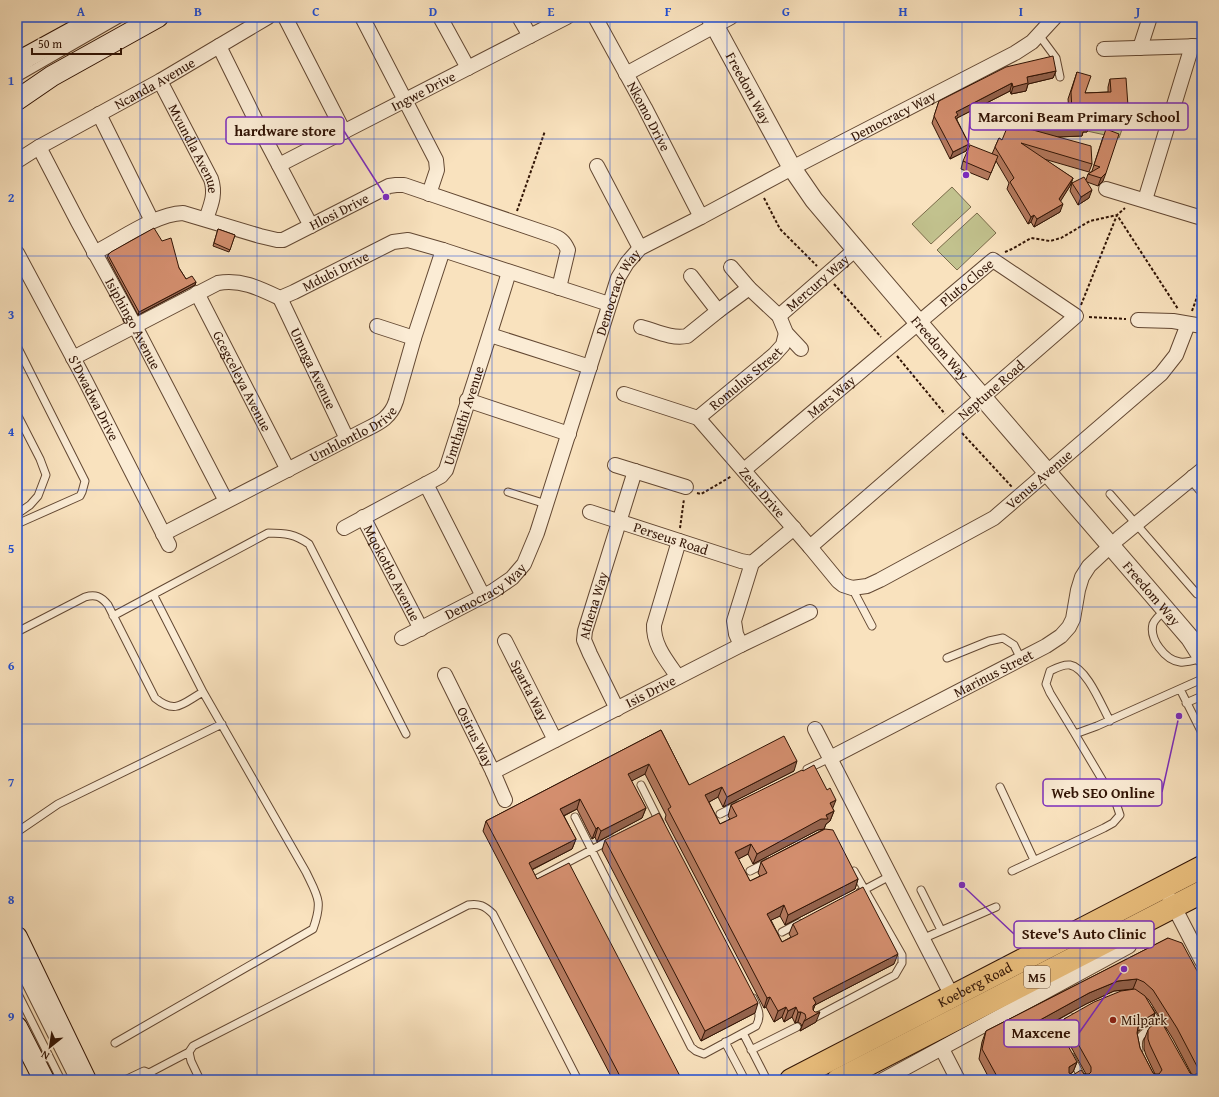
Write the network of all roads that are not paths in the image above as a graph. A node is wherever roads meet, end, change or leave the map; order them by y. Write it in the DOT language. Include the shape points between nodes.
graph roads {
  1 [pos="100,17"];
  2 [pos="123,17"];
  3 [pos="143,17"];
  4 [pos="158,17"];
  5 [pos="268,17"];
  6 [pos="285,17"];
  7 [pos="362,17"];
  8 [pos="440,17"];
  9 [pos="519,17"];
  10 [pos="567,17"];
  11 [pos="595,17"];
  12 [pos="731,17"];
  13 [pos="1055,17"];
  14 [pos="1150,17"];
  15 [pos="712,21"];
  16 [pos="1039,35"];
  17 [pos="530,36"];
  18 [pos="219,46"];
  19 [pos="1197,46"];
  20 [pos="1140,48"];
  21 [pos="1104,49"];
  22 [pos="17,64"];
  23 [pos="468,68"];
  24 [pos="626,74"];
  25 [pos="1060,77"];
  26 [pos="17,78"];
  27 [pos="31,81"];
  28 [pos="160,81"];
  29 [pos="17,100"];
  30 [pos="405,100"];
  31 [pos="99,114"];
  32 [pos="344,132"];
  33 [pos="39,147"];
  34 [pos="17,161"];
  35 [pos="279,165"];
  36 [pos="597,166"];
  37 [pos="792,168"];
  38 [pos="1106,189"];
  39 [pos="429,194"];
  40 [pos="1140,199"];
  41 [pos="701,217"];
  42 [pos="1202,218"];
  43 [pos="206,219"];
  44 [pos="152,222"];
  45 [pos="311,226"];
  46 [pos="640,248"];
  47 [pos="856,249"];
  48 [pos="443,250"];
  49 [pos="17,253"];
  50 [pos="94,254"];
  51 [pos="731,267"];
  52 [pos="509,272"];
  53 [pos="691,276"];
  54 [pos="559,288"];
  55 [pos="749,288"];
  56 [pos="197,293"];
  57 [pos="280,298"];
  58 [pos="609,304"];
  59 [pos="718,311"];
  60 [pos="779,316"];
  61 [pos="1076,316"];
  62 [pos="1138,320"];
  63 [pos="919,323"];
  64 [pos="1188,324"];
  65 [pos="135,326"];
  66 [pos="377,326"];
  67 [pos="1202,326"];
  68 [pos="641,327"];
  69 [pos="786,333"];
  70 [pos="490,335"];
  71 [pos="414,338"];
  72 [pos="17,346"];
  73 [pos="801,349"];
  74 [pos="73,358"];
  75 [pos="590,367"];
  76 [pos="624,394"];
  77 [pos="982,398"];
  78 [pos="467,400"];
  79 [pos="17,414"];
  80 [pos="698,418"];
  81 [pos="569,434"];
  82 [pos="347,439"];
  83 [pos="615,465"];
  84 [pos="288,470"];
  85 [pos="744,470"];
  86 [pos="635,471"];
  87 [pos="1048,472"];
  88 [pos="1199,478"];
  89 [pos="426,484"];
  90 [pos="685,489"];
  91 [pos="508,492"];
  92 [pos="1110,494"];
  93 [pos="226,501"];
  94 [pos="546,504"];
  95 [pos="590,512"];
  96 [pos="17,514"];
  97 [pos="363,517"];
  98 [pos="619,522"];
  99 [pos="17,524"];
  100 [pos="1136,524"];
  101 [pos="344,528"];
  102 [pos="794,528"];
  103 [pos="166,539"];
  104 [pos="679,541"];
  105 [pos="1110,546"];
  106 [pos="810,547"];
  107 [pos="752,563"];
  108 [pos="852,588"];
  109 [pos="1197,594"];
  110 [pos="154,596"];
  111 [pos="483,596"];
  112 [pos="1166,610"];
  113 [pos="810,612"];
  114 [pos="114,616"];
  115 [pos="872,626"];
  116 [pos="421,629"];
  117 [pos="17,632"];
  118 [pos="402,638"];
  119 [pos="505,640"];
  120 [pos="741,645"];
  121 [pos="1201,654"];
  122 [pos="947,658"];
  123 [pos="1021,659"];
  124 [pos="445,675"];
  125 [pos="678,677"];
  126 [pos="1202,679"];
  127 [pos="1180,689"];
  128 [pos="203,692"];
  129 [pos="1202,696"];
  130 [pos="1186,703"];
  131 [pos="617,709"];
  132 [pos="1110,721"];
  133 [pos="222,724"];
  134 [pos="815,729"];
  135 [pos="1202,733"];
  136 [pos="406,734"];
  137 [pos="1076,734"];
  138 [pos="555,740"];
  139 [pos="830,758"];
  140 [pos="493,772"];
  141 [pos="800,773"];
  142 [pos="641,786"];
  143 [pos="1000,787"];
  144 [pos="505,800"];
  145 [pos="747,800"];
  146 [pos="720,814"];
  147 [pos="574,817"];
  148 [pos="664,830"];
  149 [pos="17,832"];
  150 [pos="618,836"];
  151 [pos="592,850"];
  152 [pos="777,857"];
  153 [pos="1034,860"];
  154 [pos="850,864"];
  155 [pos="1202,867"];
  156 [pos="750,871"];
  157 [pos="1012,871"];
  158 [pos="890,876"];
  159 [pos="536,879"];
  160 [pos="1163,887"];
  161 [pos="864,890"];
  162 [pos="921,890"];
  163 [pos="1202,892"];
  164 [pos="850,897"];
  165 [pos="1173,906"];
  166 [pos="996,907"];
  167 [pos="809,918"];
  168 [pos="942,930"];
  169 [pos="782,932"];
  170 [pos="17,937"];
  171 [pos="922,939"];
  172 [pos="1129,946"];
  173 [pos="1202,961"];
  174 [pos="17,966"];
  175 [pos="17,992"];
  176 [pos="750,993"];
  177 [pos="952,996"];
  178 [pos="1145,1003"];
  179 [pos="1074,1015"];
  180 [pos="814,1018"];
  181 [pos="1159,1025"];
  182 [pos="17,1027"];
  183 [pos="797,1027"];
  184 [pos="742,1033"];
  185 [pos="1165,1036"];
  186 [pos="1060,1038"];
  187 [pos="725,1042"];
  188 [pos="115,1043"];
  189 [pos="942,1048"];
  190 [pos="1066,1048"];
  191 [pos="751,1050"];
  192 [pos="189,1052"];
  193 [pos="1140,1055"];
  194 [pos="149,1072"];
  195 [pos="1079,1077"];
  196 [pos="44,1080"];
  197 [pos="61,1080"];
  198 [pos="74,1080"];
  199 [pos="86,1080"];
  200 [pos="125,1080"];
  201 [pos="156,1080"];
  202 [pos="200,1080"];
  203 [pos="578,1080"];
  204 [pos="745,1080"];
  205 [pos="767,1080"];
  206 [pos="791,1080"];
  207 [pos="838,1080"];
  208 [pos="882,1080"];
  209 [pos="958,1080"];
  1 -- 22 [label="main road"];
  2 -- 26 [label="lane"];
  3 -- 27 [label="lane"];
  4 -- 29 [label="main road" via="52,76"];
  5 -- 18 [label="street, Ncanda Avenue"];
  6 -- 32 [label="street"];
  7 -- 30 [label="street"];
  8 -- 23 [label="street"];
  9 -- 17 [label="street"];
  10 -- 17 [label="street, Ingwe Drive"];
  11 -- 24 [label="street, Nkomo Drive"];
  12 -- 15 [label="street"];
  13 -- 16 [label="street, Democracy Way"];
  14 -- 20 [label="street"];
  15 -- 24 [label="street"];
  15 -- 37 [label="street, Freedom Way"];
  16 -- 25 [label="lane" via="1056,58"];
  16 -- 37 [label="street, Democracy Way" via="1032,42 996,63"];
  17 -- 23 [label="street, Ingwe Drive"];
  18 -- 28 [label="street, Ncanda Avenue"];
  18 -- 35 [label="street"];
  19 -- 20 [label="street"];
  19 -- 40 [label="street"];
  20 -- 21 [label="street"];
  23 -- 30 [label="street, Ingwe Drive"];
  24 -- 41 [label="street, Nkomo Drive"];
  28 -- 31 [label="street, Ncanda Avenue"];
  28 -- 43 [label="street, Mvundla Avenue" via="214,188"];
  30 -- 32 [label="street, Ingwe Drive"];
  30 -- 39 [label="street" via="436,160 437,170"];
  31 -- 33 [label="street, Ncanda Avenue"];
  31 -- 44 [label="street"];
  32 -- 35 [label="street, Ingwe Drive"];
  33 -- 34 [label="street"];
  33 -- 50 [label="street, Isiphingo Avenue"];
  35 -- 45 [label="street"];
  36 -- 46 [label="street"];
  37 -- 41 [label="street, Democracy Way"];
  37 -- 47 [label="street, Freedom Way" via="814,200"];
  38 -- 40 [label="street"];
  39 -- 45 [label="street, Hlosi Drive" via="396,184"];
  39 -- 54 [label="street, Hlosi Drive" via="561,239 568,250"];
  40 -- 42 [label="street"];
  41 -- 46 [label="street, Democracy Way"];
  43 -- 44 [label="street, Hlosi Drive" via="178,213"];
  43 -- 45 [label="street, Hlosi Drive" via="277,240 283,240"];
  44 -- 50 [label="street, Hlosi Drive"];
  46 -- 58 [label="street, Democracy Way" via="621,271"];
  47 -- 60 [label="street, Mercury Way"];
  47 -- 63 [label="street, Freedom Way"];
  48 -- 52 [label="street, Mdubi Drive"];
  48 -- 57 [label="street, Mdubi Drive" via="408,240 393,242"];
  48 -- 71 [label="street, Umhlontlo Drive"];
  49 -- 74 [label="street, S'Dwadwa Drive"];
  50 -- 65 [label="street, Isiphingo Avenue"];
  51 -- 55 [label="street"];
  52 -- 54 [label="street, Mdubi Drive"];
  52 -- 70 [label="street, Umthathi Avenue"];
  53 -- 59 [label="street"];
  54 -- 58 [label="street, Mdubi Drive"];
  55 -- 59 [label="street"];
  55 -- 60 [label="street"];
  56 -- 57 [label="street" via="218,283 230,281"];
  56 -- 65 [label="street"];
  56 -- 84 [label="street, Gcegceleya Avenue"];
  57 -- 82 [label="street, Umnga Avenue"];
  58 -- 75 [label="street, Democracy Way"];
  59 -- 68 [label="street" via="687,336 668,335"];
  60 -- 69 [label="street"];
  61 -- 63 [label="street, Pluto Close" via="993,260"];
  61 -- 77 [label="street, Neptune Road"];
  62 -- 64 [label="street"];
  63 -- 77 [label="street, Freedom Way"];
  63 -- 85 [label="street, Mars Way"];
  64 -- 67 [label="street"];
  64 -- 87 [label="street, Venus Avenue" via="1176,355 1161,374"];
  65 -- 74 [label="street"];
  65 -- 93 [label="street, Isiphingo Avenue"];
  66 -- 71 [label="street"];
  69 -- 73 [label="street"];
  69 -- 80 [label="street, Romulus Street" via="783,345 774,355"];
  70 -- 75 [label="street"];
  70 -- 78 [label="street, Umthathi Avenue"];
  71 -- 82 [label="street, Umhlontlo Drive" via="393,410 381,422"];
  72 -- 99 [label="lane" via="84,481 80,496"];
  74 -- 103 [label="street, S'Dwadwa Drive"];
  75 -- 81 [label="street, Democracy Way"];
  76 -- 80 [label="street"];
  77 -- 87 [label="street, Freedom Way"];
  77 -- 106 [label="street, Neptune Road"];
  78 -- 81 [label="street"];
  78 -- 89 [label="street, Umthathi Avenue" via="446,470 441,476"];
  79 -- 96 [label="lane" via="46,475 38,496"];
  80 -- 85 [label="street, Zeus Drive"];
  81 -- 94 [label="street, Democracy Way"];
  82 -- 84 [label="street, Umhlontlo Drive"];
  83 -- 86 [label="street"];
  84 -- 93 [label="street, Umhlontlo Drive"];
  85 -- 102 [label="street, Zeus Drive"];
  86 -- 90 [label="street"];
  86 -- 98 [label="street, Athena Way"];
  87 -- 105 [label="street, Freedom Way"];
  87 -- 108 [label="street, Venus Avenue" via="986,524 880,580 867,586"];
  88 -- 100 [label="street, Marinus Street"];
  89 -- 97 [label="street, Umthathi Avenue"];
  89 -- 111 [label="street"];
  91 -- 94 [label="lane"];
  92 -- 100 [label="lane"];
  93 -- 103 [label="street, Umhlontlo Drive"];
  94 -- 111 [label="street, Democracy Way" via="538,533 524,564 512,578"];
  95 -- 98 [label="street, Perseus Road"];
  97 -- 101 [label="street, Umthathi Avenue"];
  97 -- 116 [label="street, Mqokotho Avenue"];
  98 -- 104 [label="street, Perseus Road"];
  98 -- 131 [label="street, Athena Way" via="584,640"];
  100 -- 105 [label="street, Marinus Street"];
  100 -- 109 [label="lane"];
  102 -- 106 [label="street, Zeus Drive"];
  102 -- 107 [label="street"];
  104 -- 107 [label="street, Perseus Road"];
  104 -- 125 [label="street" via="654,624 657,644"];
  105 -- 112 [label="street, Freedom Way"];
  105 -- 123 [label="street, Marinus Street" via="1089,566 1082,577 1070,627 1046,646"];
  106 -- 108 [label="street, Zeus Drive" via="838,581"];
  107 -- 120 [label="street" via="734,622"];
  108 -- 115 [label="lane"];
  110 -- 114 [label="lane"];
  110 -- 128 [label="lane"];
  110 -- 136 [label="lane" via="268,533 299,537 309,544"];
  111 -- 116 [label="street, Democracy Way"];
  112 -- 121 [label="street, Freedom Way"];
  112 -- 121 [label="lane" via="1153,623 1152,633 1157,645 1176,661 1182,662"];
  113 -- 120 [label="street, Isis Drive"];
  114 -- 117 [label="lane" via="104,600 93,594"];
  114 -- 128 [label="lane" via="155,698 163,704 176,707"];
  116 -- 118 [label="street, Democracy Way"];
  119 -- 138 [label="street, Sparta Way"];
  120 -- 125 [label="street, Isis Drive"];
  122 -- 123 [label="lane" via="1003,638 1014,645"];
  123 -- 139 [label="street, Marinus Street"];
  124 -- 140 [label="street, Osirus Way"];
  125 -- 131 [label="street, Isis Drive"];
  126 -- 127 [label="lane"];
  127 -- 130 [label="lane"];
  127 -- 132 [label="lane"];
  128 -- 133 [label="lane"];
  129 -- 130 [label="lane"];
  130 -- 135 [label="lane"];
  131 -- 138 [label="street, Isis Drive"];
  132 -- 137 [label="lane"];
  132 -- 137 [label="lane" via="1080,670 1070,665 1060,666 1050,671 1046,684"];
  133 -- 149 [label="lane" via="58,804"];
  133 -- 188 [label="lane" via="318,897 318,914 313,929"];
  134 -- 139 [label="street"];
  137 -- 153 [label="lane" via="1116,803 1120,815 1104,828"];
  138 -- 140 [label="street, Isis Drive"];
  139 -- 141 [label="lane"];
  139 -- 158 [label="street"];
  140 -- 144 [label="street, Osirus Way"];
  142 -- 148 [label="lane" via="653,818"];
  143 -- 153 [label="lane"];
  145 -- 146 [label="lane"];
  147 -- 151 [label="lane"];
  150 -- 151 [label="lane"];
  151 -- 159 [label="lane"];
  151 -- 187 [label="lane" via="692,1047 704,1054"];
  152 -- 156 [label="lane"];
  153 -- 157 [label="lane"];
  154 -- 161 [label="lane"];
  155 -- 160 [label="main road, Koeberg Road / M5"];
  158 -- 161 [label="lane"];
  158 -- 171 [label="street"];
  160 -- 165 [label="street"];
  160 -- 177 [label="main road, Koeberg Road / M5"];
  161 -- 164 [label="lane"];
  161 -- 180 [label="lane" via="902,955 902,963 895,975"];
  162 -- 168 [label="lane"];
  163 -- 165 [label="main road, Koeberg Road / M5"];
  165 -- 173 [label="street"];
  165 -- 207 [label="main road, Koeberg Road / M5"];
  166 -- 168 [label="lane"];
  167 -- 169 [label="lane"];
  168 -- 171 [label="lane"];
  170 -- 199 [label="main road"];
  171 -- 177 [label="street"];
  172 -- 189 [label="street"];
  174 -- 198 [label="lane"];
  175 -- 197 [label="lane"];
  176 -- 184 [label="lane" via="758,1007 759,1022"];
  177 -- 206 [label="main road, Koeberg Road / M5"];
  178 -- 181 [label="lane"];
  179 -- 186 [label="lane" via="1051,1029"];
  181 -- 185 [label="lane"];
  181 -- 193 [label="lane" via="1142,1034 1139,1039"];
  182 -- 196 [label="main road"];
  183 -- 191 [label="lane"];
  184 -- 187 [label="lane"];
  184 -- 191 [label="lane"];
  187 -- 204 [label="lane"];
  189 -- 208 [label="street"];
  189 -- 209 [label="street"];
  190 -- 195 [label="lane"];
  191 -- 205 [label="lane"];
  192 -- 194 [label="lane"];
  192 -- 202 [label="lane"];
  192 -- 203 [label="lane" via="193,1046 468,905 476,904 486,907 493,914"];
  194 -- 200 [label="lane" via="144,1071"];
  194 -- 201 [label="lane"];
}
